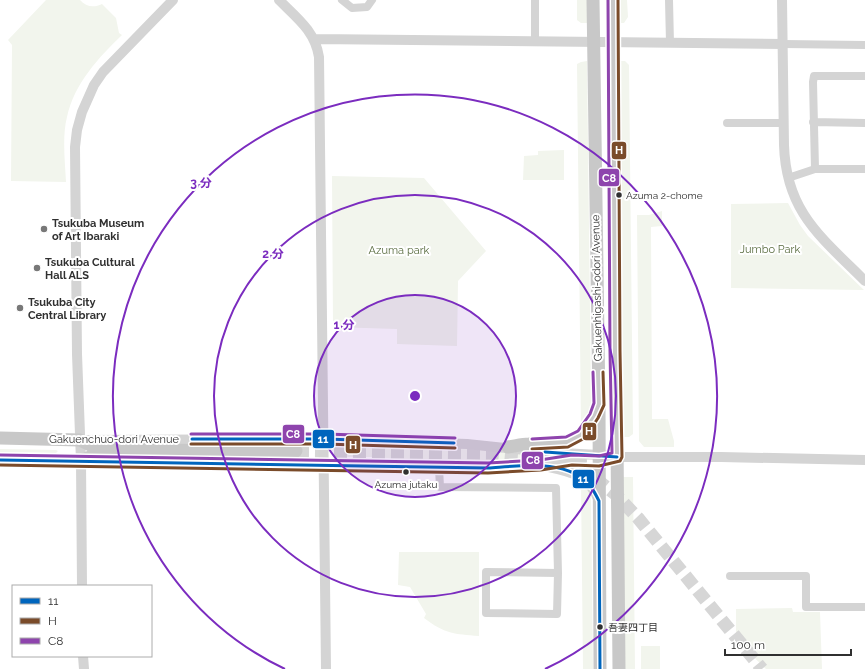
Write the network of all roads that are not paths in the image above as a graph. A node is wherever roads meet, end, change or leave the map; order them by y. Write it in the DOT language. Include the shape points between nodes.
graph roads {
  1 [pos="173,0"];
  2 [pos="279,0"];
  3 [pos="342,0"];
  4 [pos="372,0"];
  5 [pos="535,0"];
  6 [pos="593,0"];
  7 [pos="613,0"];
  8 [pos="669,0"];
  9 [pos="782,0"];
  10 [pos="315,39"];
  11 [pos="535,41"];
  12 [pos="594,41"];
  13 [pos="614,42"];
  14 [pos="670,43"];
  15 [pos="783,44"];
  16 [pos="865,45"];
  17 [pos="865,76"];
  18 [pos="813,122"];
  19 [pos="727,123"];
  20 [pos="784,123"];
  21 [pos="865,123"];
  22 [pos="814,170"];
  23 [pos="865,170"];
  24 [pos="788,178"];
  25 [pos="865,280"];
  26 [pos="599,404"];
  27 [pos="0,438"];
  28 [pos="324,439"];
  29 [pos="80,440"];
  30 [pos="508,447"];
  31 [pos="102,451"];
  32 [pos="296,451"];
  33 [pos="617,457"];
  34 [pos="599,458"];
  35 [pos="0,460"];
  36 [pos="865,460"];
  37 [pos="81,461"];
  38 [pos="541,465"];
  39 [pos="324,466"];
  40 [pos="439,468"];
  41 [pos="599,501"];
  42 [pos="558,573"];
  43 [pos="730,576"];
  44 [pos="82,585"];
  45 [pos="865,607"];
  46 [pos="83,657"];
  47 [pos="84,669"];
  48 [pos="326,669"];
  49 [pos="600,669"];
  50 [pos="619,669"];
  1 -- 29 [label="street" via="103,72 87,99 77,130 77,354"];
  2 -- 10 [label="street"];
  3 -- 4 [label="street" via="352,8 367,7"];
  5 -- 11 [label="street"];
  6 -- 12 [label="main road, Gakuenhigashi-odori Avenue"];
  7 -- 13 [label="main road, Gakuenhigashi-odori Avenue"];
  8 -- 14 [label="street"];
  9 -- 15 [label="street"];
  10 -- 11 [label="street"];
  10 -- 28 [label="street" via="319,64"];
  11 -- 12 [label="street"];
  12 -- 13 [label="street"];
  12 -- 26 [label="main road, Gakuenhigashi-odori Avenue"];
  13 -- 14 [label="street"];
  13 -- 33 [label="main road, Gakuenhigashi-odori Avenue"];
  14 -- 15 [label="street"];
  15 -- 16 [label="street"];
  15 -- 20 [label="street"];
  17 -- 18 [label="street" via="814,76"];
  18 -- 21 [label="street"];
  18 -- 22 [label="street"];
  19 -- 20 [label="street"];
  20 -- 24 [label="street" via="784,153"];
  22 -- 23 [label="street"];
  22 -- 24 [label="street"];
  24 -- 25 [label="street" via="795,200 811,225"];
  26 -- 30 [label="main road" via="581,435 567,442"];
  26 -- 34 [label="main road, Gakuenhigashi-odori Avenue"];
  27 -- 29 [label="main road, Gakuenchuo-dori Avenue"];
  28 -- 29 [label="street, Gakuenchuo-dori Avenue"];
  28 -- 30 [label="street, Gakuenchuo-dori Avenue"];
  28 -- 39 [label="street"];
  29 -- 31 [label="main road"];
  29 -- 37 [label="street"];
  30 -- 34 [label="street, Gakuenchuo-dori Avenue"];
  31 -- 32 [label="main road"];
  31 -- 37 [label="main road"];
  33 -- 34 [label="street, Gakuenchuo-dori Avenue"];
  33 -- 36 [label="street, Gakuenchuo-dori Avenue"];
  33 -- 50 [label="main road, Gakuenhigashi-odori Avenue"];
  34 -- 38 [label="street, Gakuenchuo-dori Avenue"];
  34 -- 41 [label="main road, Gakuenhigashi-odori Avenue"];
  35 -- 37 [label="main road, Gakuenchuo-dori Avenue"];
  37 -- 39 [label="street, Gakuenchuo-dori Avenue"];
  37 -- 44 [label="street"];
  38 -- 40 [label="street, Gakuenchuo-dori Avenue"];
  38 -- 41 [label="street" via="570,471 583,478 595,491"];
  39 -- 40 [label="street, Gakuenchuo-dori Avenue"];
  39 -- 48 [label="street"];
  40 -- 42 [label="street" via="440,487 556,488"];
  41 -- 49 [label="main road, Gakuenhigashi-odori Avenue"];
  42 -- 42 [label="street" via="557,614 486,613 486,572"];
  43 -- 45 [label="street" via="806,576 806,607"];
  46 -- 47 [label="street"];
}
